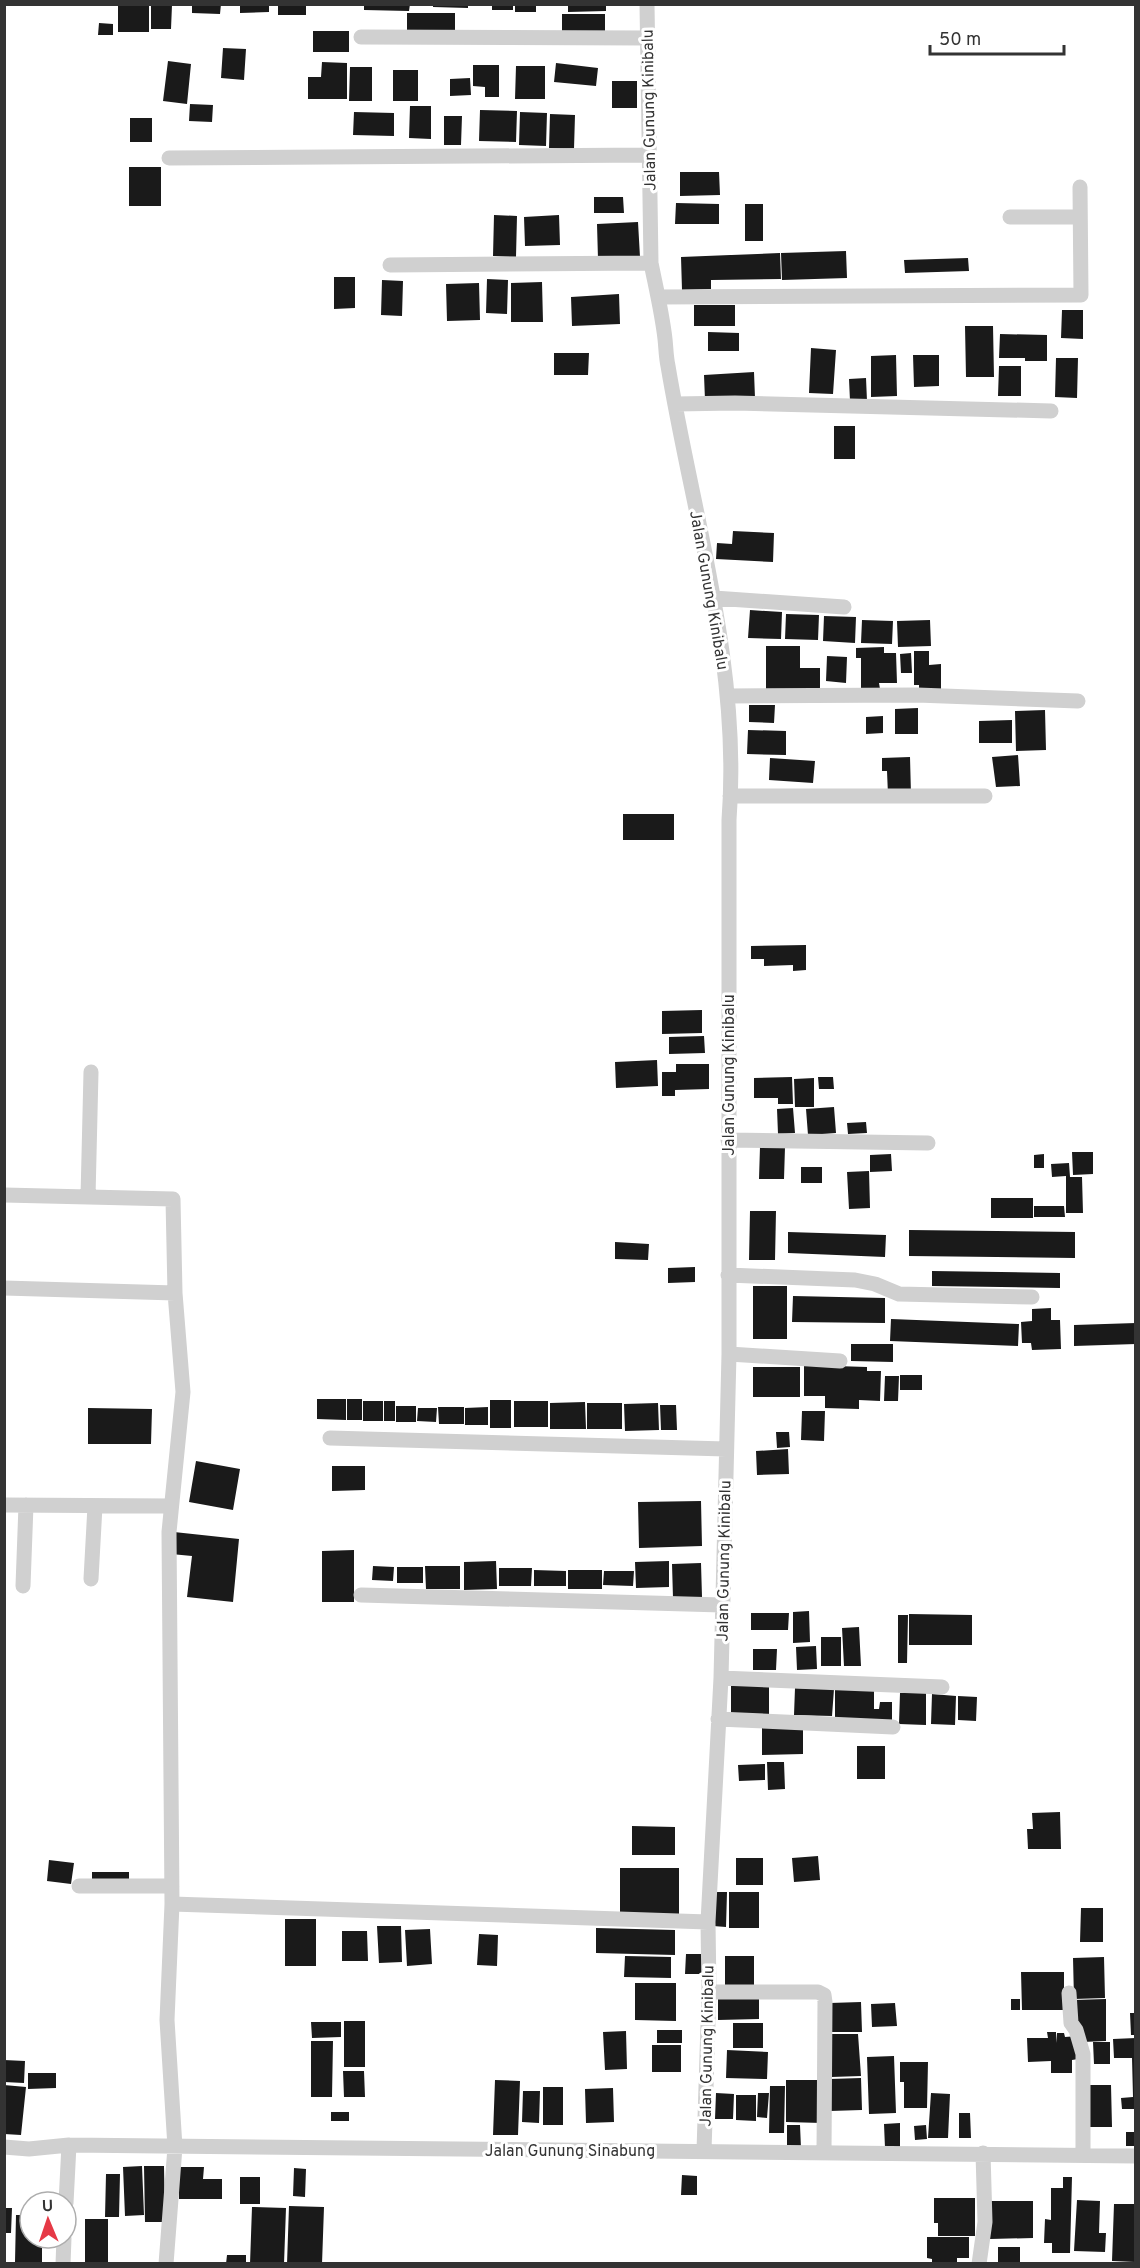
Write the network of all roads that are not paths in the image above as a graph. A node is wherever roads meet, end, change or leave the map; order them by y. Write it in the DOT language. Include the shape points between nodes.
graph roads {
  1 [pos="647,4"];
  2 [pos="361,37"];
  3 [pos="647,38"];
  4 [pos="649,155"];
  5 [pos="169,158"];
  6 [pos="1080,187"];
  7 [pos="1010,217"];
  8 [pos="1080,217"];
  9 [pos="651,263"];
  10 [pos="390,266"];
  11 [pos="658,297"];
  12 [pos="676,404"];
  13 [pos="1051,411"];
  14 [pos="714,598"];
  15 [pos="844,607"];
  16 [pos="728,696"];
  17 [pos="1078,701"];
  18 [pos="730,796"];
  19 [pos="985,796"];
  20 [pos="92,1072"];
  21 [pos="728,1140"];
  22 [pos="928,1143"];
  23 [pos="4,1195"];
  24 [pos="88,1197"];
  25 [pos="728,1275"];
  26 [pos="4,1287"];
  27 [pos="175,1293"];
  28 [pos="1032,1297"];
  29 [pos="729,1354"];
  30 [pos="840,1360"];
  31 [pos="330,1438"];
  32 [pos="726,1449"];
  33 [pos="4,1505"];
  34 [pos="26,1505"];
  35 [pos="95,1506"];
  36 [pos="171,1506"];
  37 [pos="91,1579"];
  38 [pos="23,1586"];
  39 [pos="361,1595"];
  40 [pos="722,1605"];
  41 [pos="721,1678"];
  42 [pos="942,1687"];
  43 [pos="718,1719"];
  44 [pos="893,1728"];
  45 [pos="80,1886"];
  46 [pos="172,1886"];
  47 [pos="172,1904"];
  48 [pos="708,1922"];
  49 [pos="709,1992"];
  50 [pos="1069,1993"];
  51 [pos="69,2145"];
  52 [pos="4,2147"];
  53 [pos="175,2147"];
  54 [pos="704,2151"];
  55 [pos="824,2153"];
  56 [pos="983,2153"];
  57 [pos="1083,2155"];
  58 [pos="1136,2156"];
  59 [pos="67,2190"];
  60 [pos="166,2264"];
  61 [pos="979,2264"];
  1 -- 3 [label="street, Jalan Gunung Kinibalu"];
  2 -- 3 [label="street"];
  3 -- 4 [label="street, Jalan Gunung Kinibalu"];
  4 -- 5 [label="street"];
  4 -- 9 [label="street, Jalan Gunung Kinibalu"];
  6 -- 8 [label="street"];
  7 -- 8 [label="street"];
  8 -- 11 [label="street" via="1080,295"];
  9 -- 10 [label="street"];
  9 -- 11 [label="street, Jalan Gunung Kinibalu"];
  11 -- 12 [label="street, Jalan Gunung Kinibalu"];
  12 -- 13 [label="street"];
  12 -- 14 [label="street, Jalan Gunung Kinibalu"];
  14 -- 15 [label="street"];
  14 -- 16 [label="street, Jalan Gunung Kinibalu"];
  16 -- 17 [label="street" via="917,695"];
  16 -- 18 [label="street, Jalan Gunung Kinibalu"];
  18 -- 19 [label="street"];
  18 -- 21 [label="street, Jalan Gunung Kinibalu"];
  20 -- 24 [label="street"];
  21 -- 22 [label="street"];
  21 -- 25 [label="street, Jalan Gunung Kinibalu"];
  23 -- 24 [label="street"];
  24 -- 27 [label="street" via="173,1199"];
  25 -- 28 [label="street" via="855,1280 899,1294"];
  25 -- 29 [label="street, Jalan Gunung Kinibalu"];
  26 -- 27 [label="street"];
  27 -- 36 [label="street" via="183,1392"];
  29 -- 30 [label="street"];
  29 -- 32 [label="street, Jalan Gunung Kinibalu"];
  31 -- 32 [label="street"];
  32 -- 40 [label="street, Jalan Gunung Kinibalu"];
  33 -- 34 [label="street"];
  34 -- 35 [label="street"];
  34 -- 38 [label="street"];
  35 -- 36 [label="street"];
  35 -- 37 [label="street"];
  36 -- 46 [label="street" via="168,1599"];
  39 -- 40 [label="street"];
  40 -- 41 [label="street, Jalan Gunung Kinibalu"];
  41 -- 42 [label="street"];
  41 -- 43 [label="street, Jalan Gunung Kinibalu"];
  43 -- 44 [label="street"];
  43 -- 48 [label="street, Jalan Gunung Kinibalu"];
  45 -- 46 [label="street"];
  46 -- 47 [label="street"];
  47 -- 48 [label="street"];
  47 -- 53 [label="street" via="167,2019"];
  48 -- 49 [label="street, Jalan Gunung Kinibalu"];
  49 -- 54 [label="street, Jalan Gunung Kinibalu"];
  49 -- 55 [label="street" via="824,1995"];
  50 -- 57 [label="street" via="1071,2023 1083,2054"];
  51 -- 52 [label="street, Jalan Gunung Sinabung"];
  51 -- 53 [label="street, Jalan Gunung Sinabung"];
  51 -- 59 [label="street"];
  53 -- 54 [label="street, Jalan Gunung Sinabung"];
  53 -- 60 [label="street"];
  54 -- 55 [label="street, Jalan Gunung Sinabung"];
  55 -- 56 [label="street, Jalan Gunung Sinabung"];
  56 -- 57 [label="street, Jalan Gunung Sinabung"];
  56 -- 61 [label="street" via="985,2222"];
  57 -- 58 [label="street, Jalan Gunung Sinabung"];
}
